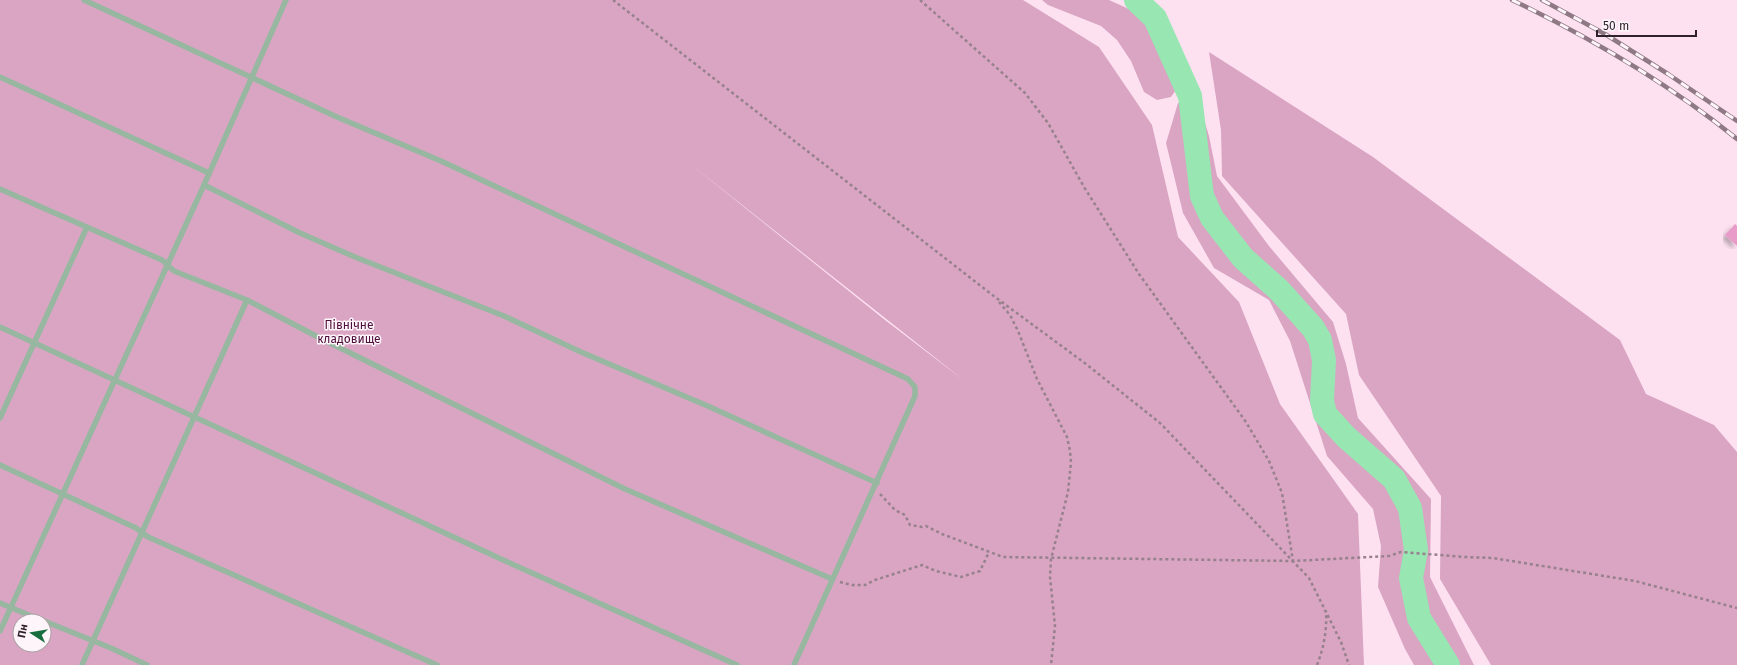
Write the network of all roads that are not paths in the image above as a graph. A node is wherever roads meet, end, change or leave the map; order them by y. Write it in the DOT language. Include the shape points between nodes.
graph roads {
  1 [pos="84,0"];
  2 [pos="286,0"];
  3 [pos="0,77"];
  4 [pos="252,77"];
  5 [pos="209,173"];
  6 [pos="204,185"];
  7 [pos="0,189"];
  8 [pos="87,227"];
  9 [pos="167,266"];
  10 [pos="246,300"];
  11 [pos="0,327"];
  12 [pos="34,343"];
  13 [pos="114,379"];
  14 [pos="195,417"];
  15 [pos="0,418"];
  16 [pos="0,465"];
  17 [pos="876,483"];
  18 [pos="62,494"];
  19 [pos="142,533"];
  20 [pos="832,579"];
  21 [pos="0,603"];
  22 [pos="11,607"];
  23 [pos="25,613"];
  24 [pos="52,624"];
  25 [pos="0,631"];
  26 [pos="92,641"];
  27 [pos="82,665"];
  28 [pos="147,665"];
  29 [pos="437,665"];
  30 [pos="737,665"];
  31 [pos="794,665"];
  1 -- 4 [label="lane"];
  2 -- 4 [label="lane"];
  3 -- 5 [label="lane"];
  4 -- 5 [label="lane"];
  4 -- 17 [label="lane" via="337,117 441,161 908,379 915,387 915,396"];
  5 -- 6 [label="lane"];
  6 -- 9 [label="lane"];
  6 -- 17 [label="lane" via="300,233 504,316"];
  7 -- 8 [label="lane"];
  8 -- 9 [label="lane" via="162,260"];
  8 -- 12 [label="lane"];
  9 -- 10 [label="lane"];
  9 -- 13 [label="lane"];
  10 -- 14 [label="lane"];
  10 -- 20 [label="lane" via="625,489"];
  11 -- 12 [label="lane"];
  12 -- 13 [label="lane"];
  12 -- 15 [label="lane"];
  13 -- 14 [label="lane"];
  13 -- 18 [label="lane"];
  14 -- 19 [label="lane"];
  14 -- 30 [label="lane"];
  16 -- 18 [label="lane"];
  17 -- 20 [label="lane"];
  18 -- 19 [label="lane"];
  18 -- 22 [label="lane"];
  19 -- 26 [label="lane"];
  19 -- 29 [label="lane"];
  20 -- 31 [label="lane"];
  21 -- 22 [label="lane"];
  22 -- 23 [label="lane"];
  22 -- 25 [label="lane"];
  24 -- 26 [label="lane"];
  26 -- 27 [label="lane"];
  26 -- 28 [label="lane"];
}
